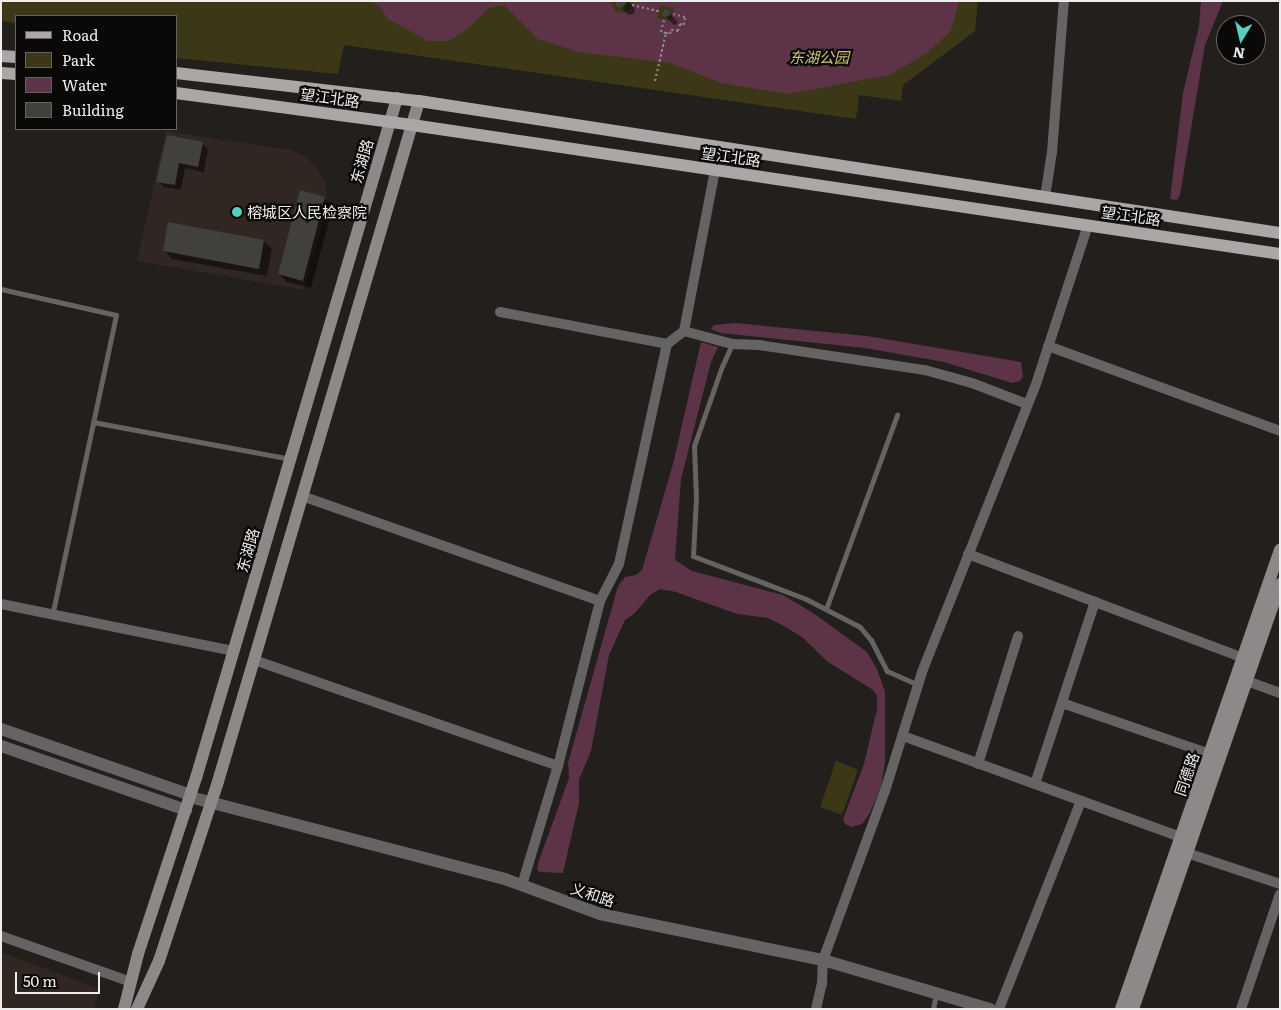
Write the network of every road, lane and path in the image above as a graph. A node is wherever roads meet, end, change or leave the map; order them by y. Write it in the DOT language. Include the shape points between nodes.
graph roads {
  1 [pos="1064,1"];
  2 [pos="632,5"];
  3 [pos="659,11"];
  4 [pos="673,14"];
  5 [pos="664,20"];
  6 [pos="666,33"];
  7 [pos="1,56"];
  8 [pos="15,57"];
  9 [pos="1,73"];
  10 [pos="178,73"];
  11 [pos="15,74"];
  12 [pos="655,81"];
  13 [pos="178,93"];
  14 [pos="397,98"];
  15 [pos="419,101"];
  16 [pos="390,122"];
  17 [pos="412,125"];
  18 [pos="715,170"];
  19 [pos="1045,197"];
  20 [pos="1088,225"];
  21 [pos="1280,233"];
  22 [pos="1280,254"];
  23 [pos="1,289"];
  24 [pos="500,312"];
  25 [pos="684,331"];
  26 [pos="667,344"];
  27 [pos="732,344"];
  28 [pos="1048,346"];
  29 [pos="1027,404"];
  30 [pos="896,415"];
  31 [pos="94,422"];
  32 [pos="1280,431"];
  33 [pos="290,459"];
  34 [pos="302,496"];
  35 [pos="1280,550"];
  36 [pos="968,554"];
  37 [pos="1280,584"];
  38 [pos="600,601"];
  39 [pos="1095,602"];
  40 [pos="1,604"];
  41 [pos="826,609"];
  42 [pos="52,615"];
  43 [pos="1018,636"];
  44 [pos="234,651"];
  45 [pos="1243,658"];
  46 [pos="254,660"];
  47 [pos="1247,681"];
  48 [pos="918,685"];
  49 [pos="1280,693"];
  50 [pos="1062,702"];
  51 [pos="1,729"];
  52 [pos="903,736"];
  53 [pos="1,746"];
  54 [pos="1210,754"];
  55 [pos="978,764"];
  56 [pos="558,766"];
  57 [pos="1035,784"];
  58 [pos="190,796"];
  59 [pos="1081,801"];
  60 [pos="212,803"];
  61 [pos="186,810"];
  62 [pos="1181,837"];
  63 [pos="1187,853"];
  64 [pos="1280,884"];
  65 [pos="522,885"];
  66 [pos="1280,894"];
  67 [pos="1,936"];
  68 [pos="823,960"];
  69 [pos="131,982"];
  70 [pos="936,992"];
  71 [pos="124,1009"];
  72 [pos="137,1009"];
  73 [pos="816,1009"];
  74 [pos="934,1009"];
  75 [pos="990,1009"];
  76 [pos="999,1009"];
  77 [pos="1121,1009"];
  78 [pos="1133,1009"];
  79 [pos="1241,1009"];
  1 -- 19 [label="street" via="1052,152"];
  2 -- 3 [label="path"];
  4 -- 6 [label="path" via="685,17 684,25 680,24 678,31"];
  5 -- 6 [label="path" via="661,32"];
  6 -- 12 [label="path"];
  7 -- 8 [label="main road"];
  9 -- 11 [label="main road"];
  10 -- 14 [label="main road, 望江北路"];
  13 -- 16 [label="main road, 望江北路"];
  14 -- 15 [label="main road, 望江北路"];
  14 -- 16 [label="main road, 东湖路"];
  15 -- 17 [label="main road"];
  15 -- 19 [label="main road, 望江北路"];
  16 -- 17 [label="main road, 望江北路"];
  16 -- 33 [label="main road, 东湖路"];
  17 -- 18 [label="main road, 望江北路"];
  17 -- 34 [label="main road"];
  18 -- 20 [label="main road, 望江北路"];
  18 -- 25 [label="street"];
  19 -- 21 [label="main road, 望江北路"];
  20 -- 22 [label="main road, 望江北路"];
  20 -- 28 [label="street"];
  23 -- 31 [label="lane" via="116,315"];
  24 -- 26 [label="street"];
  25 -- 26 [label="street"];
  25 -- 27 [label="street"];
  26 -- 38 [label="street" via="619,564"];
  27 -- 29 [label="street" via="759,345 924,370 972,383"];
  27 -- 41 [label="lane" via="694,446 693,556"];
  28 -- 29 [label="street"];
  28 -- 32 [label="street"];
  29 -- 36 [label="street"];
  30 -- 41 [label="lane"];
  31 -- 33 [label="lane"];
  31 -- 42 [label="lane"];
  33 -- 44 [label="main road, 东湖路"];
  34 -- 38 [label="street"];
  34 -- 46 [label="main road"];
  35 -- 45 [label="main road, 同德路"];
  36 -- 39 [label="street"];
  36 -- 48 [label="street"];
  37 -- 47 [label="main road, 同德路"];
  38 -- 56 [label="street"];
  39 -- 45 [label="street"];
  39 -- 50 [label="street"];
  40 -- 42 [label="street"];
  41 -- 48 [label="lane" via="860,627 890,674"];
  42 -- 44 [label="street"];
  43 -- 55 [label="street"];
  44 -- 58 [label="main road, 东湖路"];
  45 -- 54 [label="main road, 同德路"];
  46 -- 56 [label="street"];
  46 -- 60 [label="main road"];
  47 -- 49 [label="street"];
  47 -- 63 [label="main road, 同德路"];
  48 -- 52 [label="street"];
  50 -- 54 [label="street"];
  50 -- 57 [label="street"];
  51 -- 58 [label="street, 义和路"];
  52 -- 55 [label="street"];
  52 -- 68 [label="street"];
  53 -- 61 [label="street"];
  54 -- 62 [label="main road, 同德路"];
  55 -- 57 [label="street"];
  56 -- 65 [label="street"];
  57 -- 59 [label="street"];
  58 -- 60 [label="street, 义和路"];
  58 -- 61 [label="main road, 东湖路"];
  59 -- 62 [label="street"];
  59 -- 76 [label="street"];
  60 -- 65 [label="street, 义和路"];
  60 -- 72 [label="main road" via="159,961"];
  61 -- 69 [label="main road, 东湖路"];
  62 -- 77 [label="main road, 同德路"];
  63 -- 64 [label="street"];
  63 -- 78 [label="main road, 同德路"];
  65 -- 68 [label="street, 义和路" via="577,907 622,920"];
  66 -- 79 [label="street"];
  67 -- 69 [label="street"];
  68 -- 70 [label="street, 义和路"];
  68 -- 73 [label="street"];
  69 -- 71 [label="main road, 东湖路"];
  70 -- 74 [label="lane"];
  70 -- 75 [label="street, 义和路"];
}
